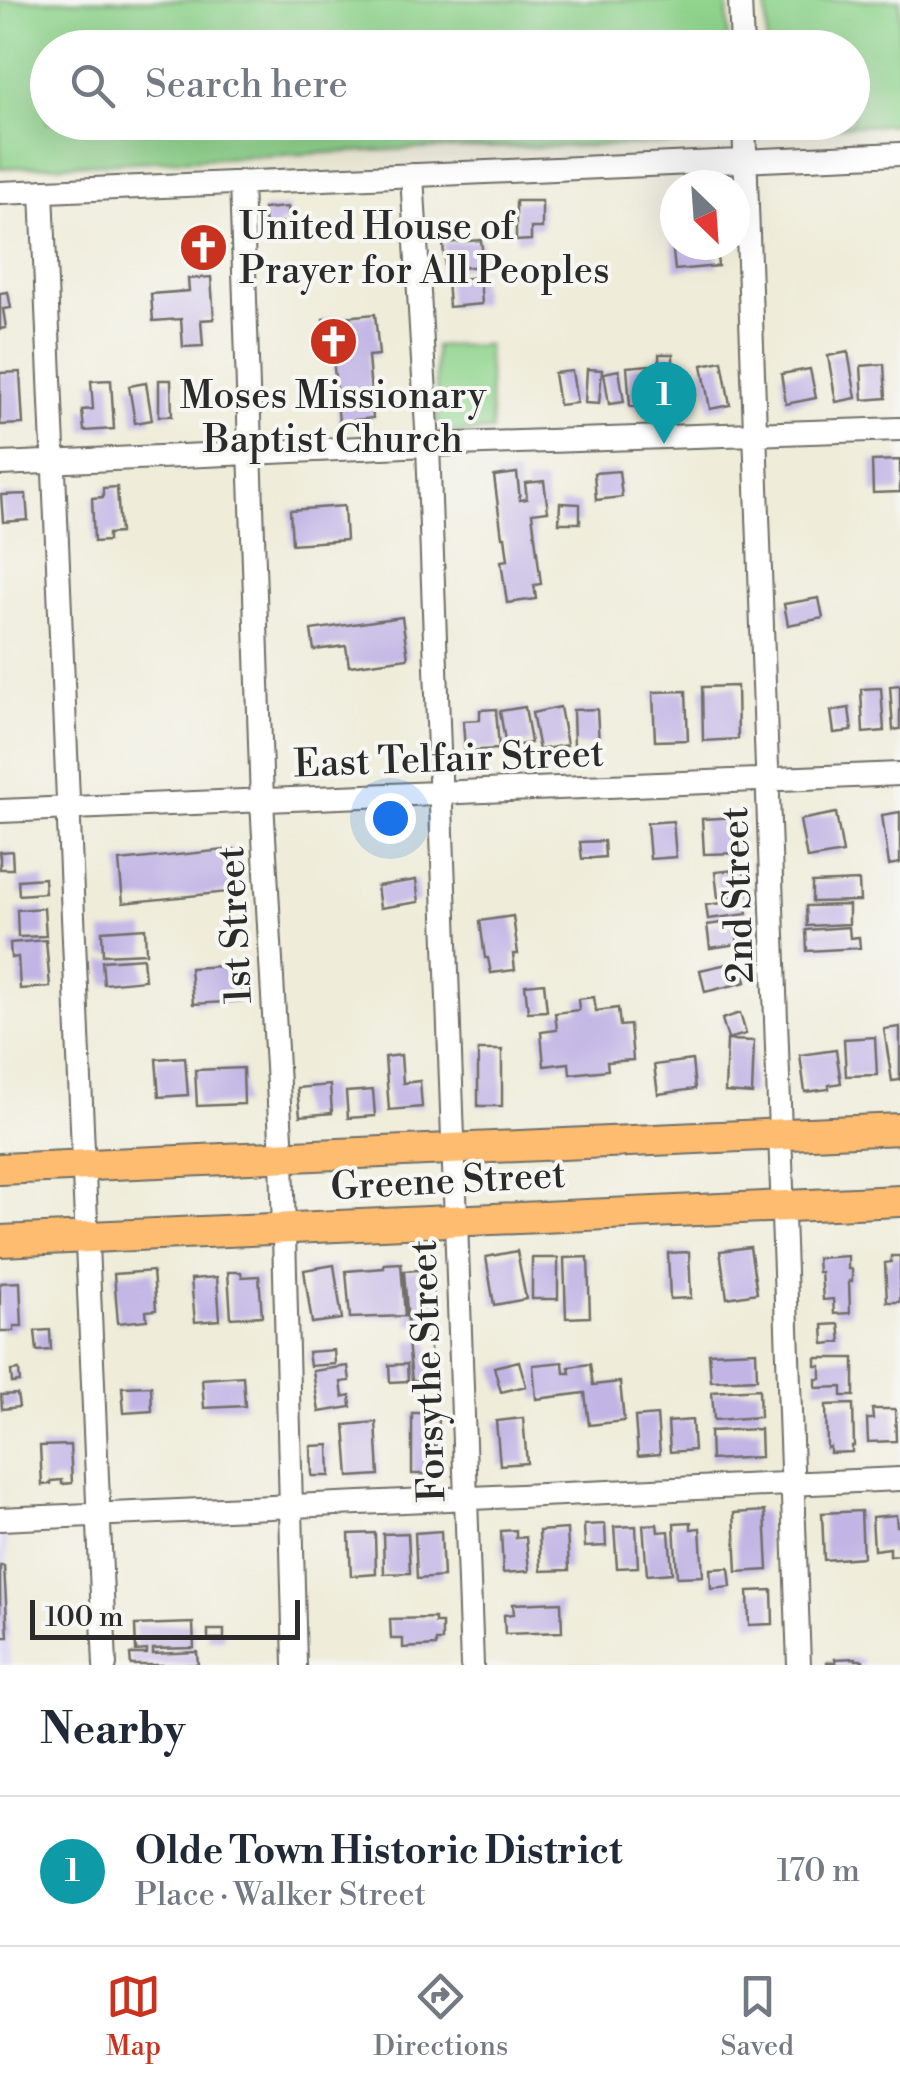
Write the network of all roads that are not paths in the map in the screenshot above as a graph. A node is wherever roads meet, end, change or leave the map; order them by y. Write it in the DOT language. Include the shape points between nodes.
graph roads {
  1 [pos="740,0"];
  2 [pos="741,30"];
  3 [pos="745,140"];
  4 [pos="900,154"];
  5 [pos="746,160"];
  6 [pos="412,175"];
  7 [pos="241,182"];
  8 [pos="42,191"];
  9 [pos="0,193"];
  10 [pos="900,429"];
  11 [pos="756,434"];
  12 [pos="428,445"];
  13 [pos="249,455"];
  14 [pos="54,461"];
  15 [pos="0,464"];
  16 [pos="900,774"];
  17 [pos="768,780"];
  18 [pos="439,794"];
  19 [pos="262,801"];
  20 [pos="68,808"];
  21 [pos="0,811"];
  22 [pos="900,1129"];
  23 [pos="780,1134"];
  24 [pos="454,1149"];
  25 [pos="282,1156"];
  26 [pos="83,1166"];
  27 [pos="0,1169"];
  28 [pos="900,1201"];
  29 [pos="783,1206"];
  30 [pos="457,1219"];
  31 [pos="284,1228"];
  32 [pos="86,1237"];
  33 [pos="0,1241"];
  34 [pos="900,1478"];
  35 [pos="792,1484"];
  36 [pos="466,1498"];
  37 [pos="290,1504"];
  38 [pos="97,1514"];
  39 [pos="0,1519"];
  40 [pos="105,1665"];
  41 [pos="295,1665"];
  42 [pos="472,1665"];
  43 [pos="799,1665"];
  1 -- 2 [label="street"];
  3 -- 5 [label="street, 2nd Street"];
  4 -- 5 [label="street"];
  5 -- 6 [label="street"];
  5 -- 11 [label="street, 2nd Street"];
  6 -- 7 [label="street"];
  6 -- 12 [label="street, Forsythe Street"];
  7 -- 8 [label="street"];
  7 -- 13 [label="street, 1st Street"];
  8 -- 9 [label="street"];
  8 -- 14 [label="street"];
  10 -- 11 [label="street"];
  11 -- 12 [label="street"];
  11 -- 17 [label="street, 2nd Street"];
  12 -- 13 [label="street"];
  12 -- 18 [label="street, Forsythe Street"];
  13 -- 14 [label="street"];
  13 -- 19 [label="street, 1st Street"];
  14 -- 15 [label="street"];
  14 -- 20 [label="street"];
  16 -- 17 [label="street, East Telfair Street"];
  17 -- 18 [label="street, East Telfair Street"];
  17 -- 23 [label="street, 2nd Street"];
  18 -- 19 [label="street, East Telfair Street"];
  18 -- 24 [label="street, Forsythe Street"];
  19 -- 20 [label="street, East Telfair Street"];
  19 -- 25 [label="street, 1st Street"];
  20 -- 21 [label="street, East Telfair Street"];
  20 -- 26 [label="street"];
  22 -- 23 [label="main road, Greene Street"];
  23 -- 24 [label="main road, Greene Street"];
  23 -- 29 [label="street, 2nd Street"];
  24 -- 25 [label="main road, Greene Street"];
  24 -- 30 [label="street, Forsythe Street"];
  25 -- 26 [label="main road, Greene Street"];
  25 -- 31 [label="street, 1st Street"];
  26 -- 27 [label="main road, Greene Street"];
  26 -- 32 [label="street"];
  28 -- 29 [label="main road, Greene Street"];
  29 -- 30 [label="main road, Greene Street"];
  29 -- 35 [label="street, 2nd Street"];
  30 -- 31 [label="main road, Greene Street"];
  30 -- 36 [label="street, Forsythe Street"];
  31 -- 32 [label="main road, Greene Street"];
  31 -- 37 [label="street, 1st Street"];
  32 -- 33 [label="main road, Greene Street"];
  32 -- 38 [label="street"];
  34 -- 35 [label="street"];
  35 -- 36 [label="street"];
  35 -- 43 [label="street, 2nd Street"];
  36 -- 37 [label="street"];
  36 -- 42 [label="street, Forsythe Street"];
  37 -- 38 [label="street"];
  37 -- 41 [label="street, 1st Street"];
  38 -- 39 [label="street"];
  38 -- 40 [label="street"];
}
